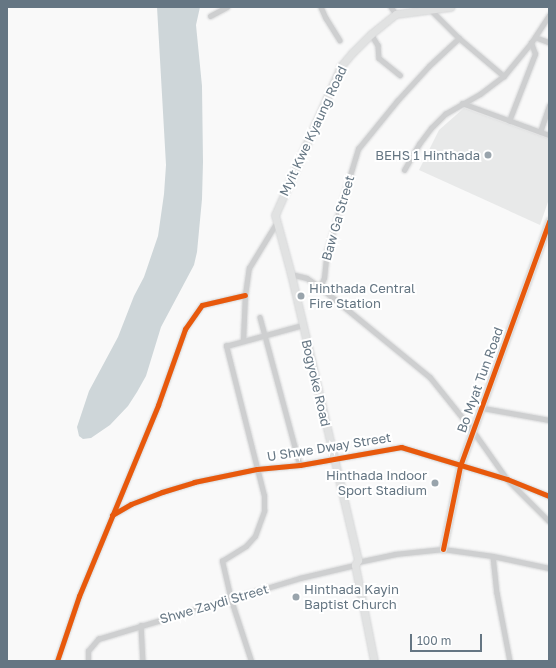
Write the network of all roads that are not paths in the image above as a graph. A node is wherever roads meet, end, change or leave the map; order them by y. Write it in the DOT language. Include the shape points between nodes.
graph roads {
  1 [pos="227,7"];
  2 [pos="321,7"];
  3 [pos="391,7"];
  4 [pos="451,7"];
  5 [pos="431,10"];
  6 [pos="401,12"];
  7 [pos="549,15"];
  8 [pos="210,16"];
  9 [pos="371,34"];
  10 [pos="535,37"];
  11 [pos="459,38"];
  12 [pos="340,40"];
  13 [pos="531,42"];
  14 [pos="549,42"];
  15 [pos="400,75"];
  16 [pos="504,76"];
  17 [pos="462,103"];
  18 [pos="549,106"];
  19 [pos="509,121"];
  20 [pos="540,132"];
  21 [pos="549,135"];
  22 [pos="404,170"];
  23 [pos="277,222"];
  24 [pos="549,222"];
  25 [pos="547,231"];
  26 [pos="291,274"];
  27 [pos="320,287"];
  28 [pos="244,295"];
  29 [pos="260,317"];
  30 [pos="303,325"];
  31 [pos="265,335"];
  32 [pos="243,340"];
  33 [pos="483,408"];
  34 [pos="549,420"];
  35 [pos="474,432"];
  36 [pos="334,458"];
  37 [pos="300,464"];
  38 [pos="460,466"];
  39 [pos="257,469"];
  40 [pos="507,479"];
  41 [pos="549,496"];
  42 [pos="112,515"];
  43 [pos="549,521"];
  44 [pos="443,549"];
  45 [pos="493,556"];
  46 [pos="357,563"];
  47 [pos="549,568"];
  48 [pos="231,600"];
  49 [pos="142,625"];
  50 [pos="57,661"];
  51 [pos="88,661"];
  52 [pos="143,661"];
  53 [pos="251,661"];
  54 [pos="374,661"];
  55 [pos="510,661"];
  1 -- 8 [label="street"];
  2 -- 12 [label="street"];
  3 -- 6 [label="street"];
  4 -- 5 [label="main road"];
  5 -- 6 [label="main road"];
  5 -- 11 [label="street"];
  6 -- 9 [label="main road, Myit Kwe Kyaung Road"];
  7 -- 10 [label="street"];
  9 -- 15 [label="street" via="378,45 379,58"];
  9 -- 23 [label="main road, Myit Kwe Kyaung Road" via="341,66 275,215"];
  10 -- 13 [label="street"];
  10 -- 14 [label="street"];
  11 -- 16 [label="street"];
  11 -- 27 [label="street, Baw Ga Street" via="397,101 358,149 327,251 324,278"];
  13 -- 16 [label="street"];
  13 -- 19 [label="street" via="535,54"];
  16 -- 17 [label="street" via="480,94"];
  17 -- 19 [label="street"];
  17 -- 22 [label="street" via="445,114 431,128"];
  18 -- 20 [label="street"];
  19 -- 20 [label="street"];
  20 -- 21 [label="street"];
  23 -- 26 [label="main road, Bogyoke Road"];
  23 -- 28 [label="street" via="249,268"];
  24 -- 25 [label="main road, Bo Myat Tun Road"];
  25 -- 33 [label="main road, Bo Myat Tun Road"];
  26 -- 27 [label="street" via="307,278"];
  26 -- 30 [label="main road, Bogyoke Road"];
  27 -- 35 [label="street" via="430,377"];
  28 -- 32 [label="street"];
  28 -- 42 [label="street" via="202,305 185,329 158,405"];
  29 -- 31 [label="street"];
  30 -- 31 [label="street"];
  30 -- 36 [label="main road, Bogyoke Road"];
  31 -- 32 [label="street"];
  31 -- 37 [label="street"];
  32 -- 39 [label="street" via="226,346"];
  33 -- 34 [label="street"];
  33 -- 35 [label="main road, Bo Myat Tun Road"];
  35 -- 38 [label="main road, Bo Myat Tun Road"];
  35 -- 40 [label="street"];
  36 -- 37 [label="street, U Shwe Dway Street"];
  36 -- 38 [label="street, U Shwe Dway Street" via="401,447"];
  36 -- 46 [label="main road, Bogyoke Road"];
  37 -- 39 [label="street, U Shwe Dway Street"];
  38 -- 40 [label="street, U Shwe Dway Street"];
  38 -- 44 [label="main road, Bo Myat Tun Road"];
  39 -- 42 [label="street, U Shwe Dway Street" via="194,482 162,492 131,504"];
  39 -- 48 [label="street" via="264,496 261,525 246,546 222,561"];
  40 -- 41 [label="street, U Shwe Dway Street"];
  40 -- 43 [label="street"];
  42 -- 50 [label="street" via="79,596"];
  44 -- 45 [label="street, Shwe Zaydi Street"];
  44 -- 46 [label="street, Shwe Zaydi Street" via="395,554"];
  45 -- 47 [label="street, Shwe Zaydi Street"];
  45 -- 55 [label="street"];
  46 -- 48 [label="street, Shwe Zaydi Street"];
  46 -- 54 [label="main road, Bogyoke Road"];
  48 -- 49 [label="street, Shwe Zaydi Street"];
  48 -- 53 [label="street"];
  49 -- 51 [label="street, Shwe Zaydi Street" via="98,639 88,651"];
  49 -- 52 [label="street"];
}
